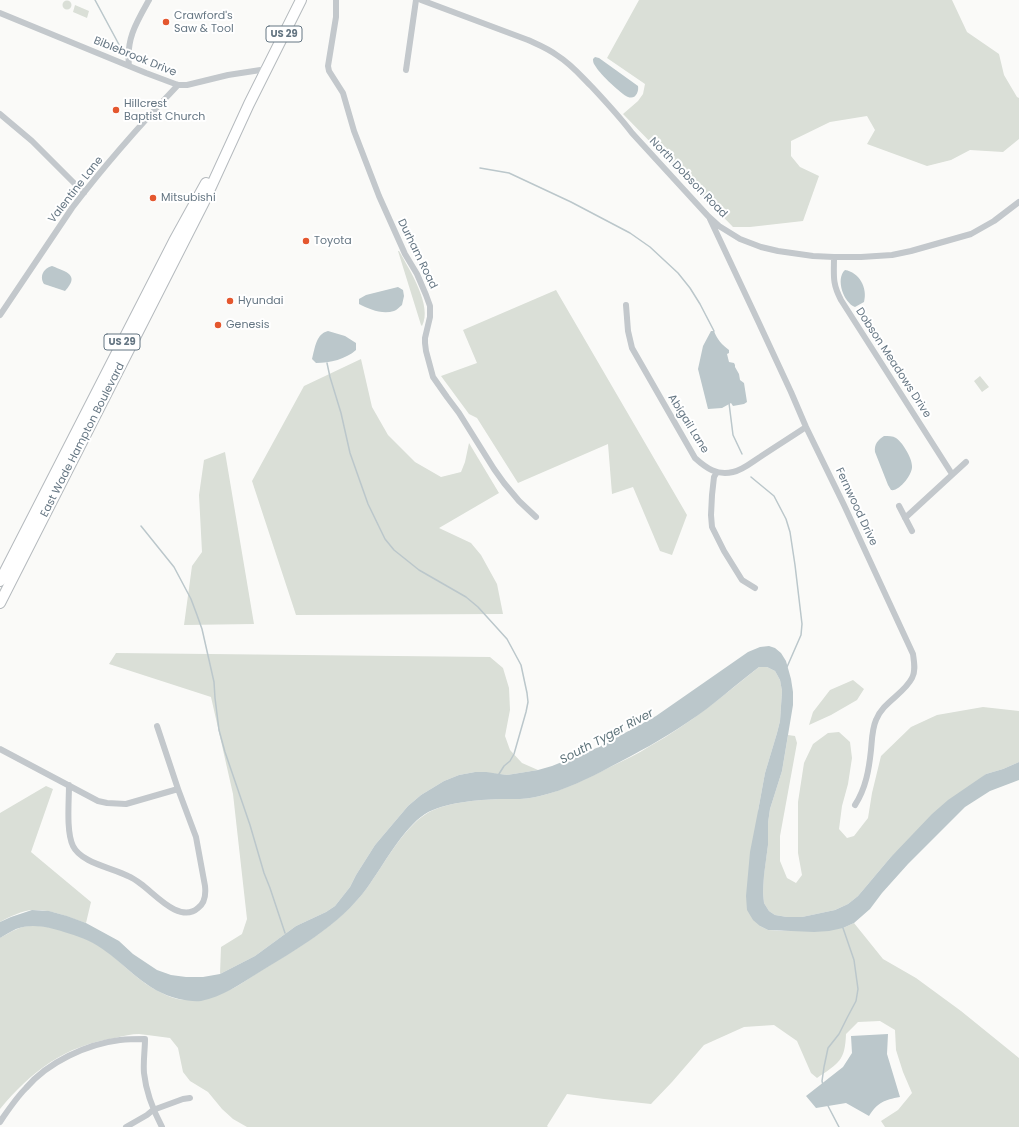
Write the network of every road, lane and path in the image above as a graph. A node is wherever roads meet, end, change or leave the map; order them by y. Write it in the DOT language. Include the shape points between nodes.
graph roads {
  1 [pos="149,0"];
  2 [pos="302,0"];
  3 [pos="336,0"];
  4 [pos="416,0"];
  5 [pos="421,0"];
  6 [pos="0,13"];
  7 [pos="129,66"];
  8 [pos="267,68"];
  9 [pos="406,70"];
  10 [pos="178,85"];
  11 [pos="0,114"];
  12 [pos="84,193"];
  13 [pos="1019,202"];
  14 [pos="708,216"];
  15 [pos="834,257"];
  16 [pos="626,305"];
  17 [pos="0,315"];
  18 [pos="103,389"];
  19 [pos="806,427"];
  20 [pos="966,462"];
  21 [pos="717,472"];
  22 [pos="952,474"];
  23 [pos="899,506"];
  24 [pos="536,517"];
  25 [pos="905,518"];
  26 [pos="912,531"];
  27 [pos="0,581"];
  28 [pos="755,588"];
  29 [pos="0,603"];
  30 [pos="157,726"];
  31 [pos="0,749"];
  32 [pos="69,785"];
  33 [pos="178,789"];
  34 [pos="855,805"];
  35 [pos="190,1098"];
  36 [pos="153,1110"];
  37 [pos="0,1122"];
  38 [pos="126,1127"];
  39 [pos="162,1127"];
  1 -- 7 [label="street" via="131,34"];
  2 -- 8 [label="main road, East Wade Hampton Boulevard / US 29"];
  3 -- 24 [label="street, Durham Road" via="329,71 343,93 354,131 382,203 430,306 425,343 435,381 459,413 494,469"];
  4 -- 9 [label="street"];
  5 -- 14 [label="street, North Dobson Road" via="528,40 562,59 580,74"];
  6 -- 7 [label="street, Biblebrook Drive"];
  7 -- 10 [label="street, Biblebrook Drive"];
  8 -- 10 [label="street, Biblebrook Drive"];
  8 -- 18 [label="main road, East Wade Hampton Boulevard / US 29" via="204,202 178,243"];
  10 -- 12 [label="street, Valentine Lane"];
  11 -- 12 [label="street" via="32,141"];
  12 -- 17 [label="street, Valentine Lane"];
  13 -- 15 [label="street, North Dobson Road" via="994,222 961,237 892,255"];
  14 -- 15 [label="street, North Dobson Road" via="731,235 761,247 801,255"];
  14 -- 19 [label="street, Fernwood Drive"];
  15 -- 22 [label="street, Dobson Meadows Drive" via="835,290"];
  16 -- 21 [label="street, Abigail Lane" via="628,331 638,360 695,458 703,466"];
  18 -- 27 [label="main road, East Wade Hampton Boulevard / US 29"];
  18 -- 29 [label="main road, East Wade Hampton Boulevard / US 29"];
  19 -- 21 [label="street" via="740,469 734,472"];
  19 -- 34 [label="street, Fernwood Drive" via="910,647 914,662 913,678 882,710 876,720 865,784"];
  20 -- 22 [label="street"];
  21 -- 28 [label="street" via="714,476 712,495 712,527 742,580"];
  22 -- 25 [label="street"];
  23 -- 25 [label="street"];
  25 -- 26 [label="street"];
  30 -- 33 [label="street"];
  31 -- 32 [label="street"];
  32 -- 33 [label="street" via="98,800 117,804 126,804"];
  32 -- 33 [label="street" via="70,832 77,852 83,857 133,878 168,905 188,913 203,904 206,892 196,837"];
  35 -- 36 [label="street"];
  36 -- 37 [label="street" via="144,1072 145,1038 95,1045 73,1053 46,1069 27,1086"];
  36 -- 38 [label="street"];
  36 -- 39 [label="street"];
}
